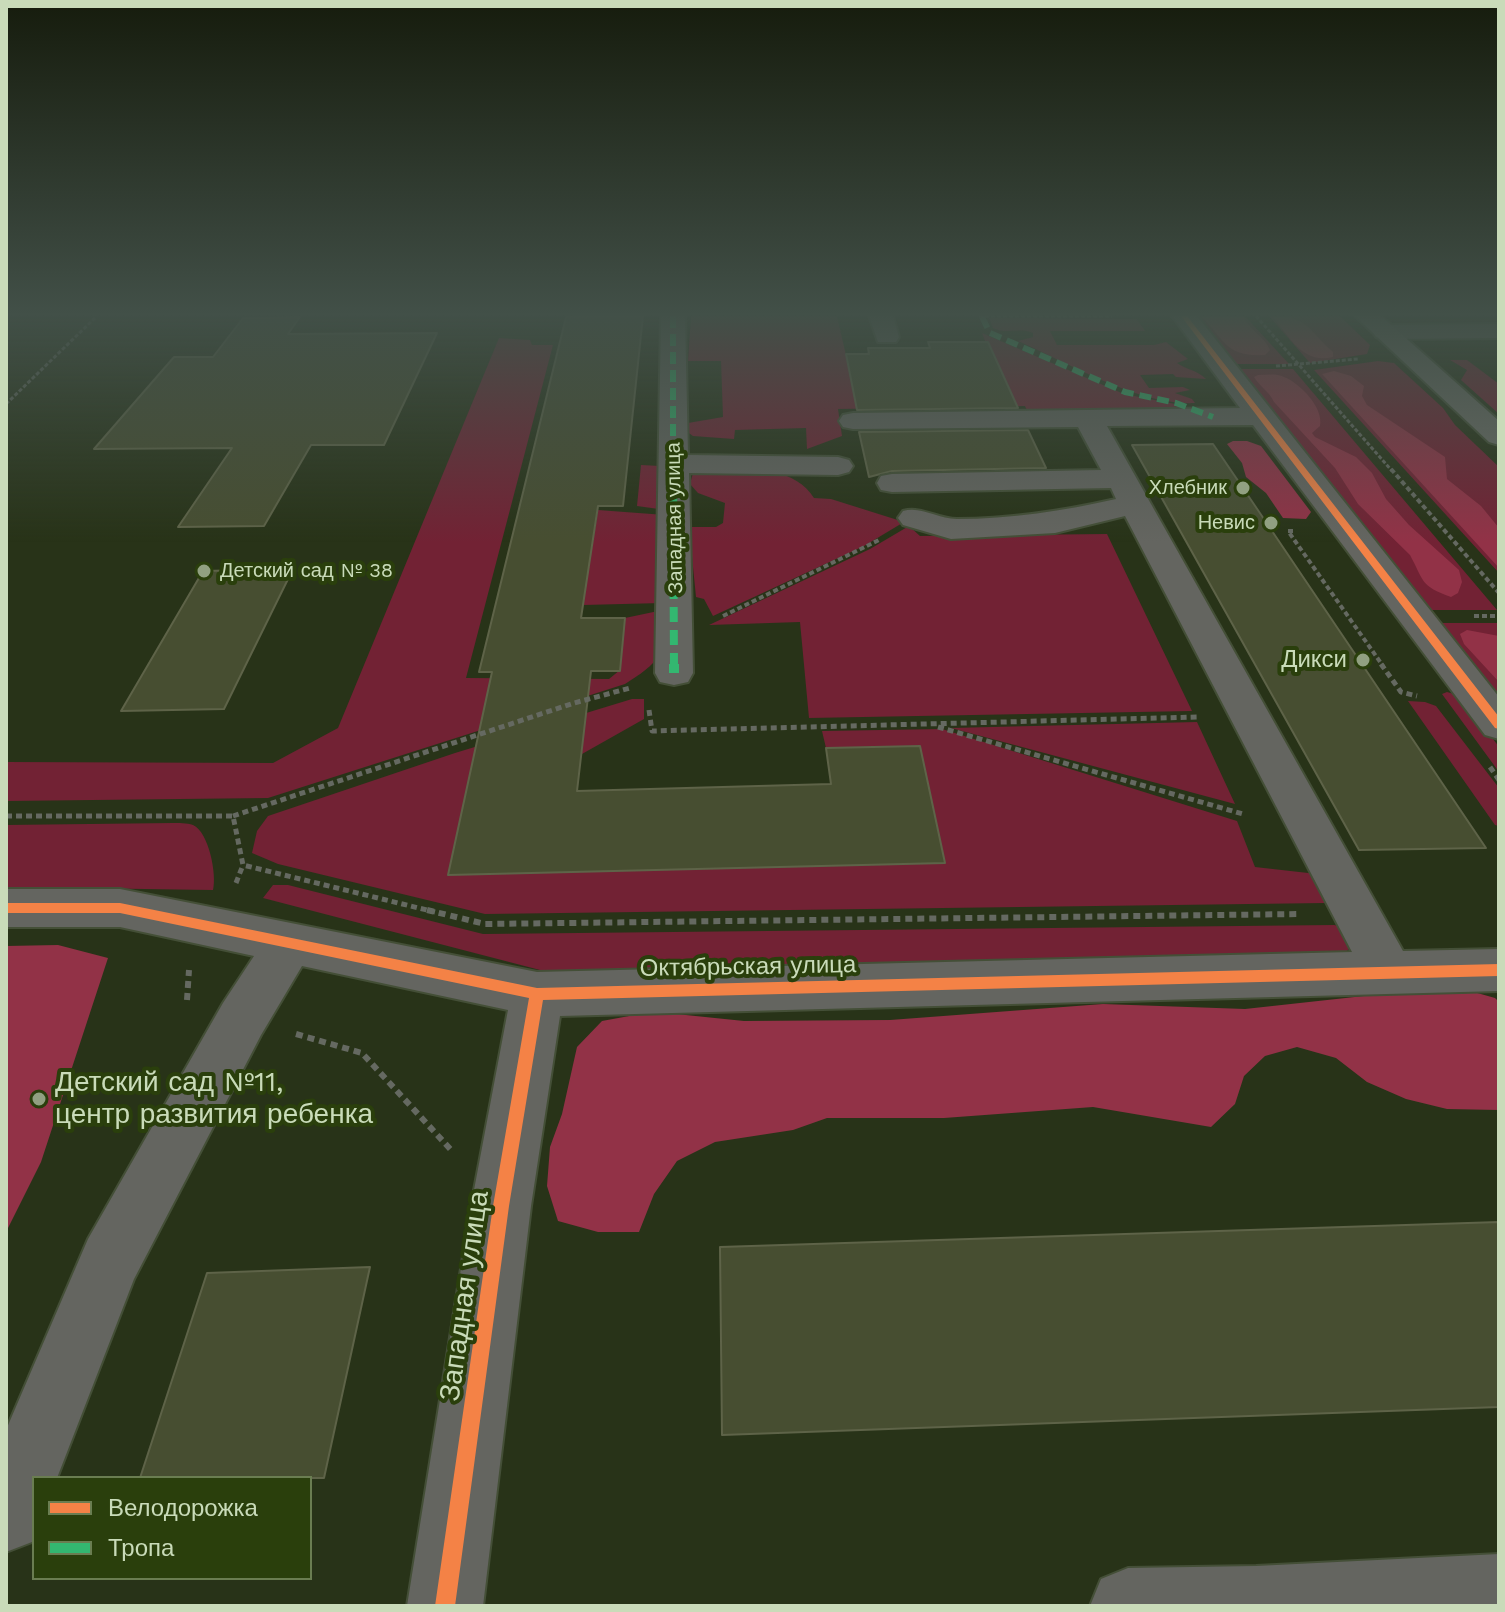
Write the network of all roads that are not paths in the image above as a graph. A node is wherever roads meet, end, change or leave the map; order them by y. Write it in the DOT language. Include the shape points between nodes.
graph roads {
  1 [pos="674,391"];
  2 [pos="1242,391"];
  3 [pos="1450,391"];
  4 [pos="1261,416"];
  5 [pos="1088,418"];
  6 [pos="853,421"];
  7 [pos="1499,436"];
  8 [pos="674,464"];
  9 [pos="838,466"];
  10 [pos="892,483"];
  11 [pos="1128,492"];
  12 [pos="914,518"];
  13 [pos="665,666"];
  14 [pos="1499,725"];
  15 [pos="6,908"];
  16 [pos="290,943"];
  17 [pos="1499,970"];
  18 [pos="1389,973"];
  19 [pos="537,994"];
  20 [pos="6,1516"];
  21 [pos="1499,1592"];
  22 [pos="1256,1605"];
  23 [pos="445,1606"];
  24 [pos="1128,1606"];
  1 -- 8 [label="street, Западная улица"];
  2 -- 4 [label="street"];
  3 -- 7 [label="main road"];
  4 -- 5 [label="street"];
  4 -- 14 [label="street"];
  5 -- 6 [label="street"];
  5 -- 11 [label="street"];
  8 -- 9 [label="street"];
  8 -- 13 [label="street, Западная улица"];
  10 -- 11 [label="street"];
  11 -- 12 [label="street" via="1055,523 951,529"];
  11 -- 18 [label="street"];
  15 -- 16 [label="street, Октябрьская улица" via="120,908"];
  16 -- 19 [label="street, Октябрьская улица"];
  16 -- 20 [label="street" via="242,1019 110,1261"];
  17 -- 18 [label="street, Октябрьская улица"];
  18 -- 19 [label="street, Октябрьская улица"];
  19 -- 23 [label="street, Западная улица" via="501,1206"];
  21 -- 22 [label="street"];
  22 -- 24 [label="street"];
}
